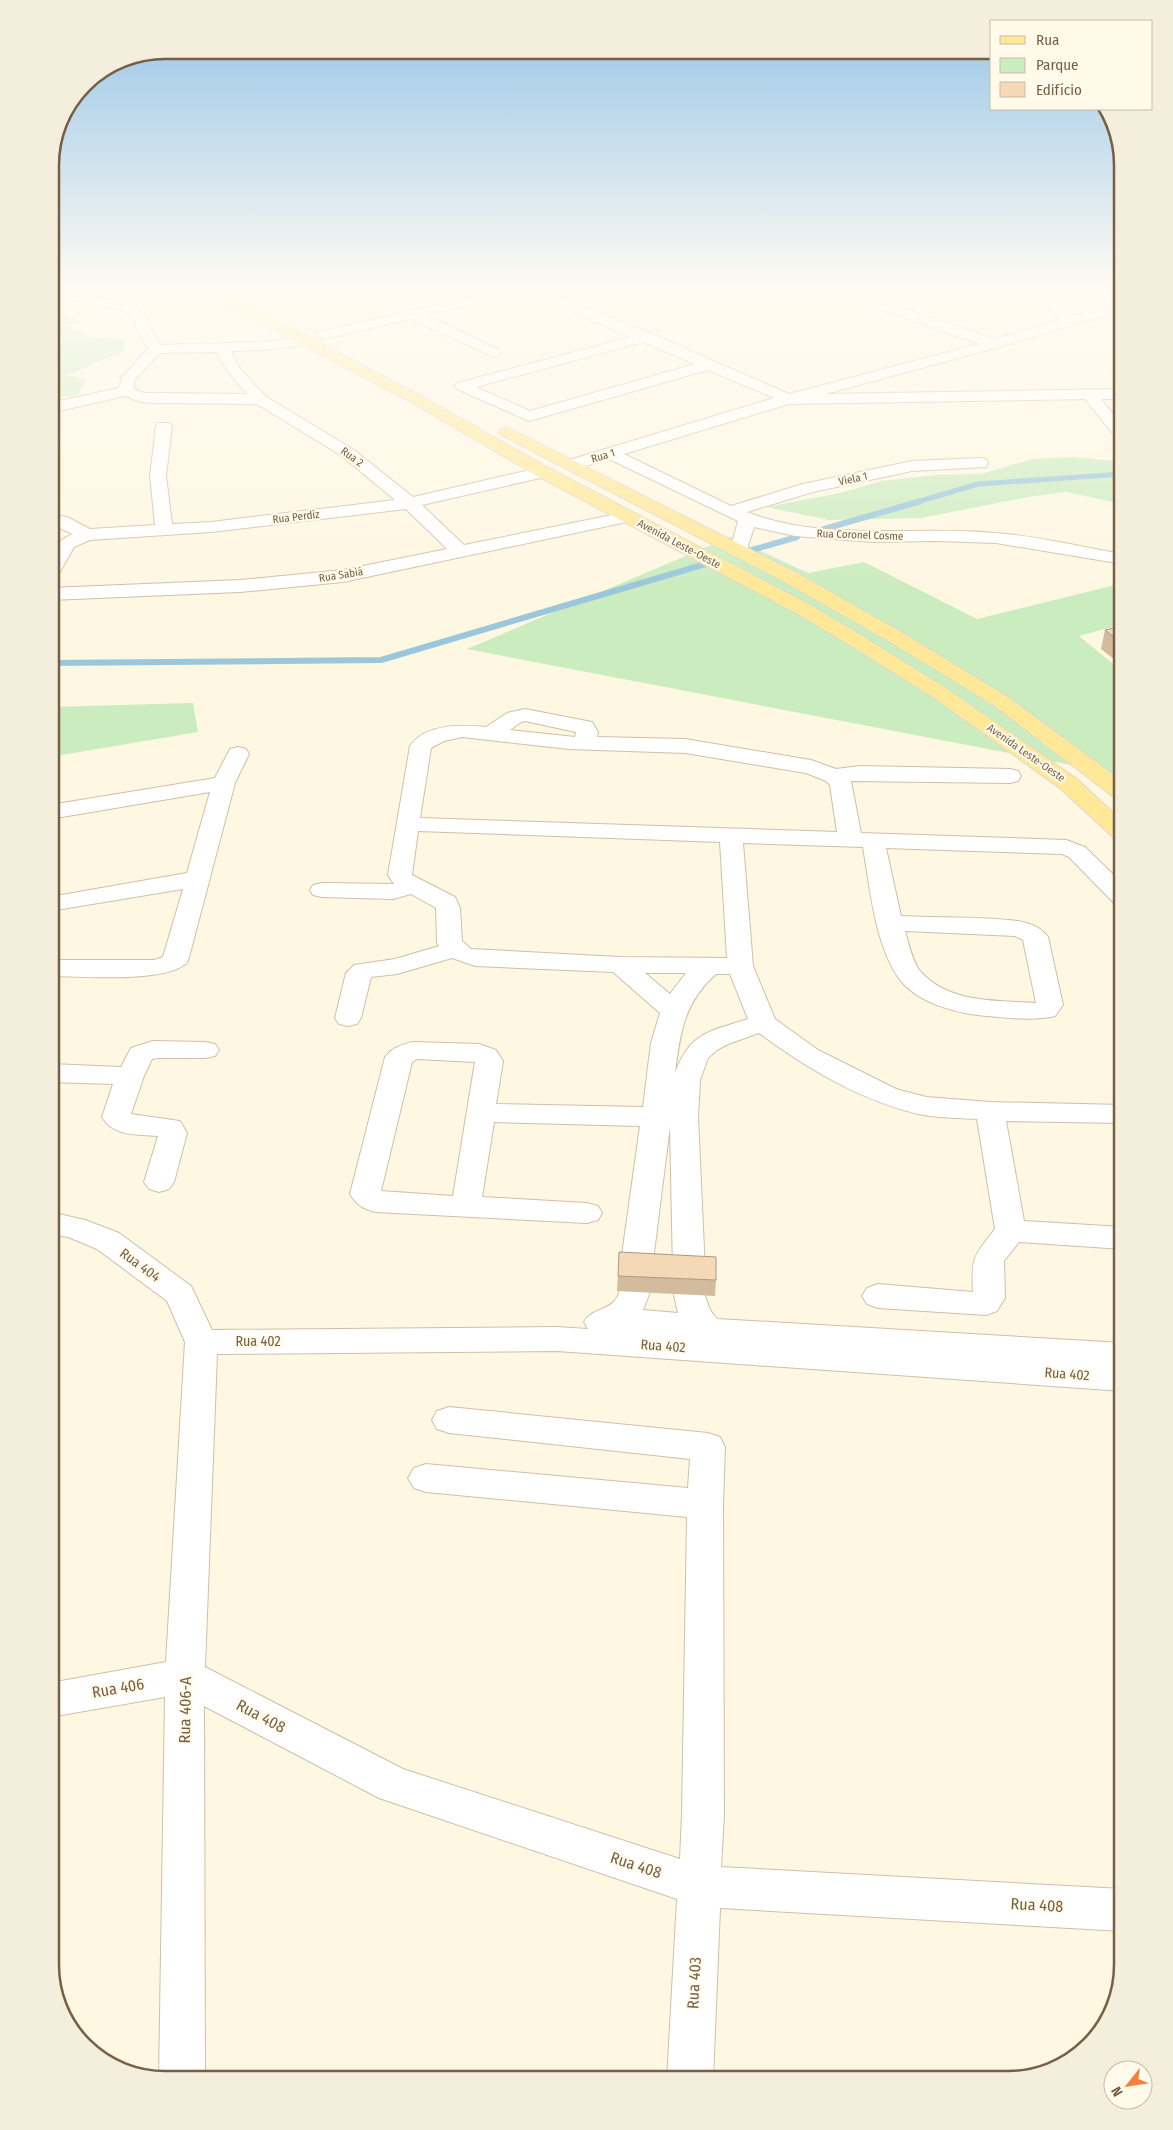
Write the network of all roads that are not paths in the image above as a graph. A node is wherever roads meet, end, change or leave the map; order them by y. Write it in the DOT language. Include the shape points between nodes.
graph roads {
  1 [pos="124,391"];
  2 [pos="127,391"];
  3 [pos="253,391"];
  4 [pos="404,391"];
  5 [pos="424,391"];
  6 [pos="474,391"];
  7 [pos="616,391"];
  8 [pos="770,391"];
  9 [pos="816,391"];
  10 [pos="1114,394"];
  11 [pos="1090,395"];
  12 [pos="788,399"];
  13 [pos="260,400"];
  14 [pos="59,406"];
  15 [pos="1114,425"];
  16 [pos="164,426"];
  17 [pos="524,440"];
  18 [pos="499,448"];
  19 [pos="611,454"];
  20 [pos="980,462"];
  21 [pos="572,465"];
  22 [pos="543,472"];
  23 [pos="410,503"];
  24 [pos="730,512"];
  25 [pos="627,516"];
  26 [pos="748,519"];
  27 [pos="59,520"];
  28 [pos="164,529"];
  29 [pos="87,534"];
  30 [pos="739,551"];
  31 [pos="1078,552"];
  32 [pos="460,553"];
  33 [pos="59,557"];
  34 [pos="1114,558"];
  35 [pos="1114,570"];
  36 [pos="59,594"];
  37 [pos="899,639"];
  38 [pos="867,648"];
  39 [pos="929,657"];
  40 [pos="895,665"];
  41 [pos="238,754"];
  42 [pos="834,776"];
  43 [pos="1010,776"];
  44 [pos="224,783"];
  45 [pos="1114,786"];
  46 [pos="59,810"];
  47 [pos="407,824"];
  48 [pos="1114,826"];
  49 [pos="731,835"];
  50 [pos="862,839"];
  51 [pos="197,879"];
  52 [pos="414,886"];
  53 [pos="322,890"];
  54 [pos="1114,890"];
  55 [pos="59,902"];
  56 [pos="890,923"];
  57 [pos="455,950"];
  58 [pos="620,965"];
  59 [pos="710,965"];
  60 [pos="740,966"];
  61 [pos="59,968"];
  62 [pos="673,1010"];
  63 [pos="348,1018"];
  64 [pos="763,1024"];
  65 [pos="205,1050"];
  66 [pos="59,1073"];
  67 [pos="130,1076"];
  68 [pos="990,1111"];
  69 [pos="481,1113"];
  70 [pos="1114,1114"];
  71 [pos="669,1117"];
  72 [pos="159,1182"];
  73 [pos="466,1207"];
  74 [pos="587,1213"];
  75 [pos="59,1225"];
  76 [pos="1011,1231"];
  77 [pos="1114,1237"];
  78 [pos="878,1296"];
  79 [pos="607,1319"];
  80 [pos="705,1327"];
  81 [pos="557,1339"];
  82 [pos="201,1342"];
  83 [pos="1114,1354"];
  84 [pos="1114,1377"];
  85 [pos="449,1420"];
  86 [pos="426,1478"];
  87 [pos="705,1504"];
  88 [pos="185,1676"];
  89 [pos="59,1698"];
  90 [pos="699,1886"];
  91 [pos="1114,1909"];
  92 [pos="182,2071"];
  93 [pos="690,2071"];
  1 -- 14 [label="street"];
  2 -- 13 [label="street" via="154,398"];
  3 -- 13 [label="street, Rua 2"];
  4 -- 18 [label="main road, Avenida Leste-Oeste"];
  5 -- 17 [label="main road, Avenida Leste-Oeste"];
  6 -- 7 [label="street" via="529,416"];
  8 -- 12 [label="street"];
  9 -- 12 [label="street, Rua 1"];
  10 -- 11 [label="street"];
  11 -- 12 [label="street"];
  11 -- 15 [label="street"];
  12 -- 19 [label="street, Rua 1"];
  13 -- 23 [label="street, Rua 2" via="348,453"];
  16 -- 28 [label="street" via="158,476"];
  17 -- 18 [label="main road"];
  17 -- 21 [label="main road, Avenida Leste-Oeste"];
  18 -- 22 [label="main road, Avenida Leste-Oeste"];
  19 -- 21 [label="street, Rua 1"];
  19 -- 24 [label="street, Rua Coronel Cosme"];
  20 -- 24 [label="street, Viela 1" via="912,466 809,488"];
  21 -- 30 [label="main road, Avenida Leste-Oeste"];
  22 -- 23 [label="street, Rua Perdiz"];
  22 -- 25 [label="main road, Avenida Leste-Oeste"];
  23 -- 28 [label="street, Rua Perdiz" via="212,527"];
  23 -- 32 [label="street, Rua 2"];
  24 -- 26 [label="street, Rua Coronel Cosme"];
  25 -- 32 [label="street, Rua Sabiá"];
  25 -- 38 [label="main road, Avenida Leste-Oeste" via="803,609"];
  26 -- 30 [label="street"];
  26 -- 31 [label="street, Rua Coronel Cosme" via="827,535 996,538"];
  27 -- 29 [label="street"];
  28 -- 29 [label="street, Rua Perdiz"];
  29 -- 33 [label="street" via="67,543"];
  30 -- 37 [label="main road, Avenida Leste-Oeste"];
  31 -- 34 [label="street, Rua Coronel Cosme"];
  31 -- 35 [label="street"];
  32 -- 36 [label="street, Rua Sabiá" via="343,576 240,586"];
  37 -- 38 [label="main road"];
  37 -- 39 [label="main road, Avenida Leste-Oeste"];
  38 -- 40 [label="main road, Avenida Leste-Oeste"];
  39 -- 40 [label="main road" via="903,656 896,658"];
  39 -- 45 [label="main road, Avenida Leste-Oeste" via="1002,702"];
  40 -- 48 [label="main road, Avenida Leste-Oeste" via="1069,784"];
  41 -- 44 [label="street"];
  42 -- 43 [label="street" via="860,773"];
  42 -- 47 [label="street" via="811,767 684,746 585,743 462,731 438,736 422,746"];
  42 -- 50 [label="street" via="841,783"];
  44 -- 46 [label="street"];
  44 -- 51 [label="street"];
  47 -- 49 [label="street"];
  47 -- 52 [label="street" via="400,875"];
  49 -- 50 [label="street"];
  49 -- 60 [label="street"];
  50 -- 54 [label="street" via="1066,847 1078,852"];
  50 -- 56 [label="street"];
  51 -- 55 [label="street"];
  51 -- 61 [label="street" via="175,961 154,968"];
  52 -- 53 [label="street" via="393,892"];
  52 -- 57 [label="street" via="446,902 450,942"];
  56 -- 56 [label="street" via="904,968 915,980 937,994 970,1006 1038,1011 1046,1010 1050,1005 1035,937 1029,933 1018,929"];
  57 -- 58 [label="street" via="475,958"];
  57 -- 63 [label="street" via="397,966 363,970 359,973"];
  58 -- 59 [label="street"];
  58 -- 62 [label="street"];
  59 -- 60 [label="street"];
  59 -- 62 [label="street" via="687,986"];
  60 -- 64 [label="street"];
  62 -- 71 [label="street" via="665,1043"];
  64 -- 68 [label="street" via="808,1056 886,1094 925,1106"];
  64 -- 71 [label="street" via="718,1038 696,1054"];
  65 -- 67 [label="street" via="146,1051 140,1054"];
  66 -- 67 [label="street"];
  67 -- 72 [label="street" via="116,1116 126,1124 170,1128 173,1133"];
  68 -- 70 [label="street"];
  68 -- 76 [label="street"];
  69 -- 71 [label="street"];
  69 -- 73 [label="street"];
  69 -- 73 [label="street" via="489,1061 486,1056 413,1050 403,1053 399,1057 365,1194 375,1202"];
  71 -- 79 [label="street" via="635,1281 634,1301"];
  71 -- 80 [label="street" via="690,1283 696,1318"];
  73 -- 74 [label="street"];
  75 -- 82 [label="street, Rua 404" via="108,1241 180,1294"];
  76 -- 77 [label="street"];
  76 -- 78 [label="street" via="989,1258 990,1298 986,1303"];
  79 -- 80 [label="street"];
  79 -- 81 [label="street"];
  80 -- 83 [label="street" via="712,1331"];
  81 -- 82 [label="street, Rua 402"];
  81 -- 84 [label="street, Rua 402"];
  82 -- 88 [label="street, Rua 406-A"];
  85 -- 87 [label="street, Rua 403" via="708,1447"];
  86 -- 87 [label="street"];
  87 -- 90 [label="street, Rua 403"];
  88 -- 89 [label="street, Rua 406"];
  88 -- 90 [label="street, Rua 408" via="393,1785"];
  88 -- 92 [label="street, Rua 406-A"];
  90 -- 91 [label="street, Rua 408"];
  90 -- 93 [label="street, Rua 403"];
}
